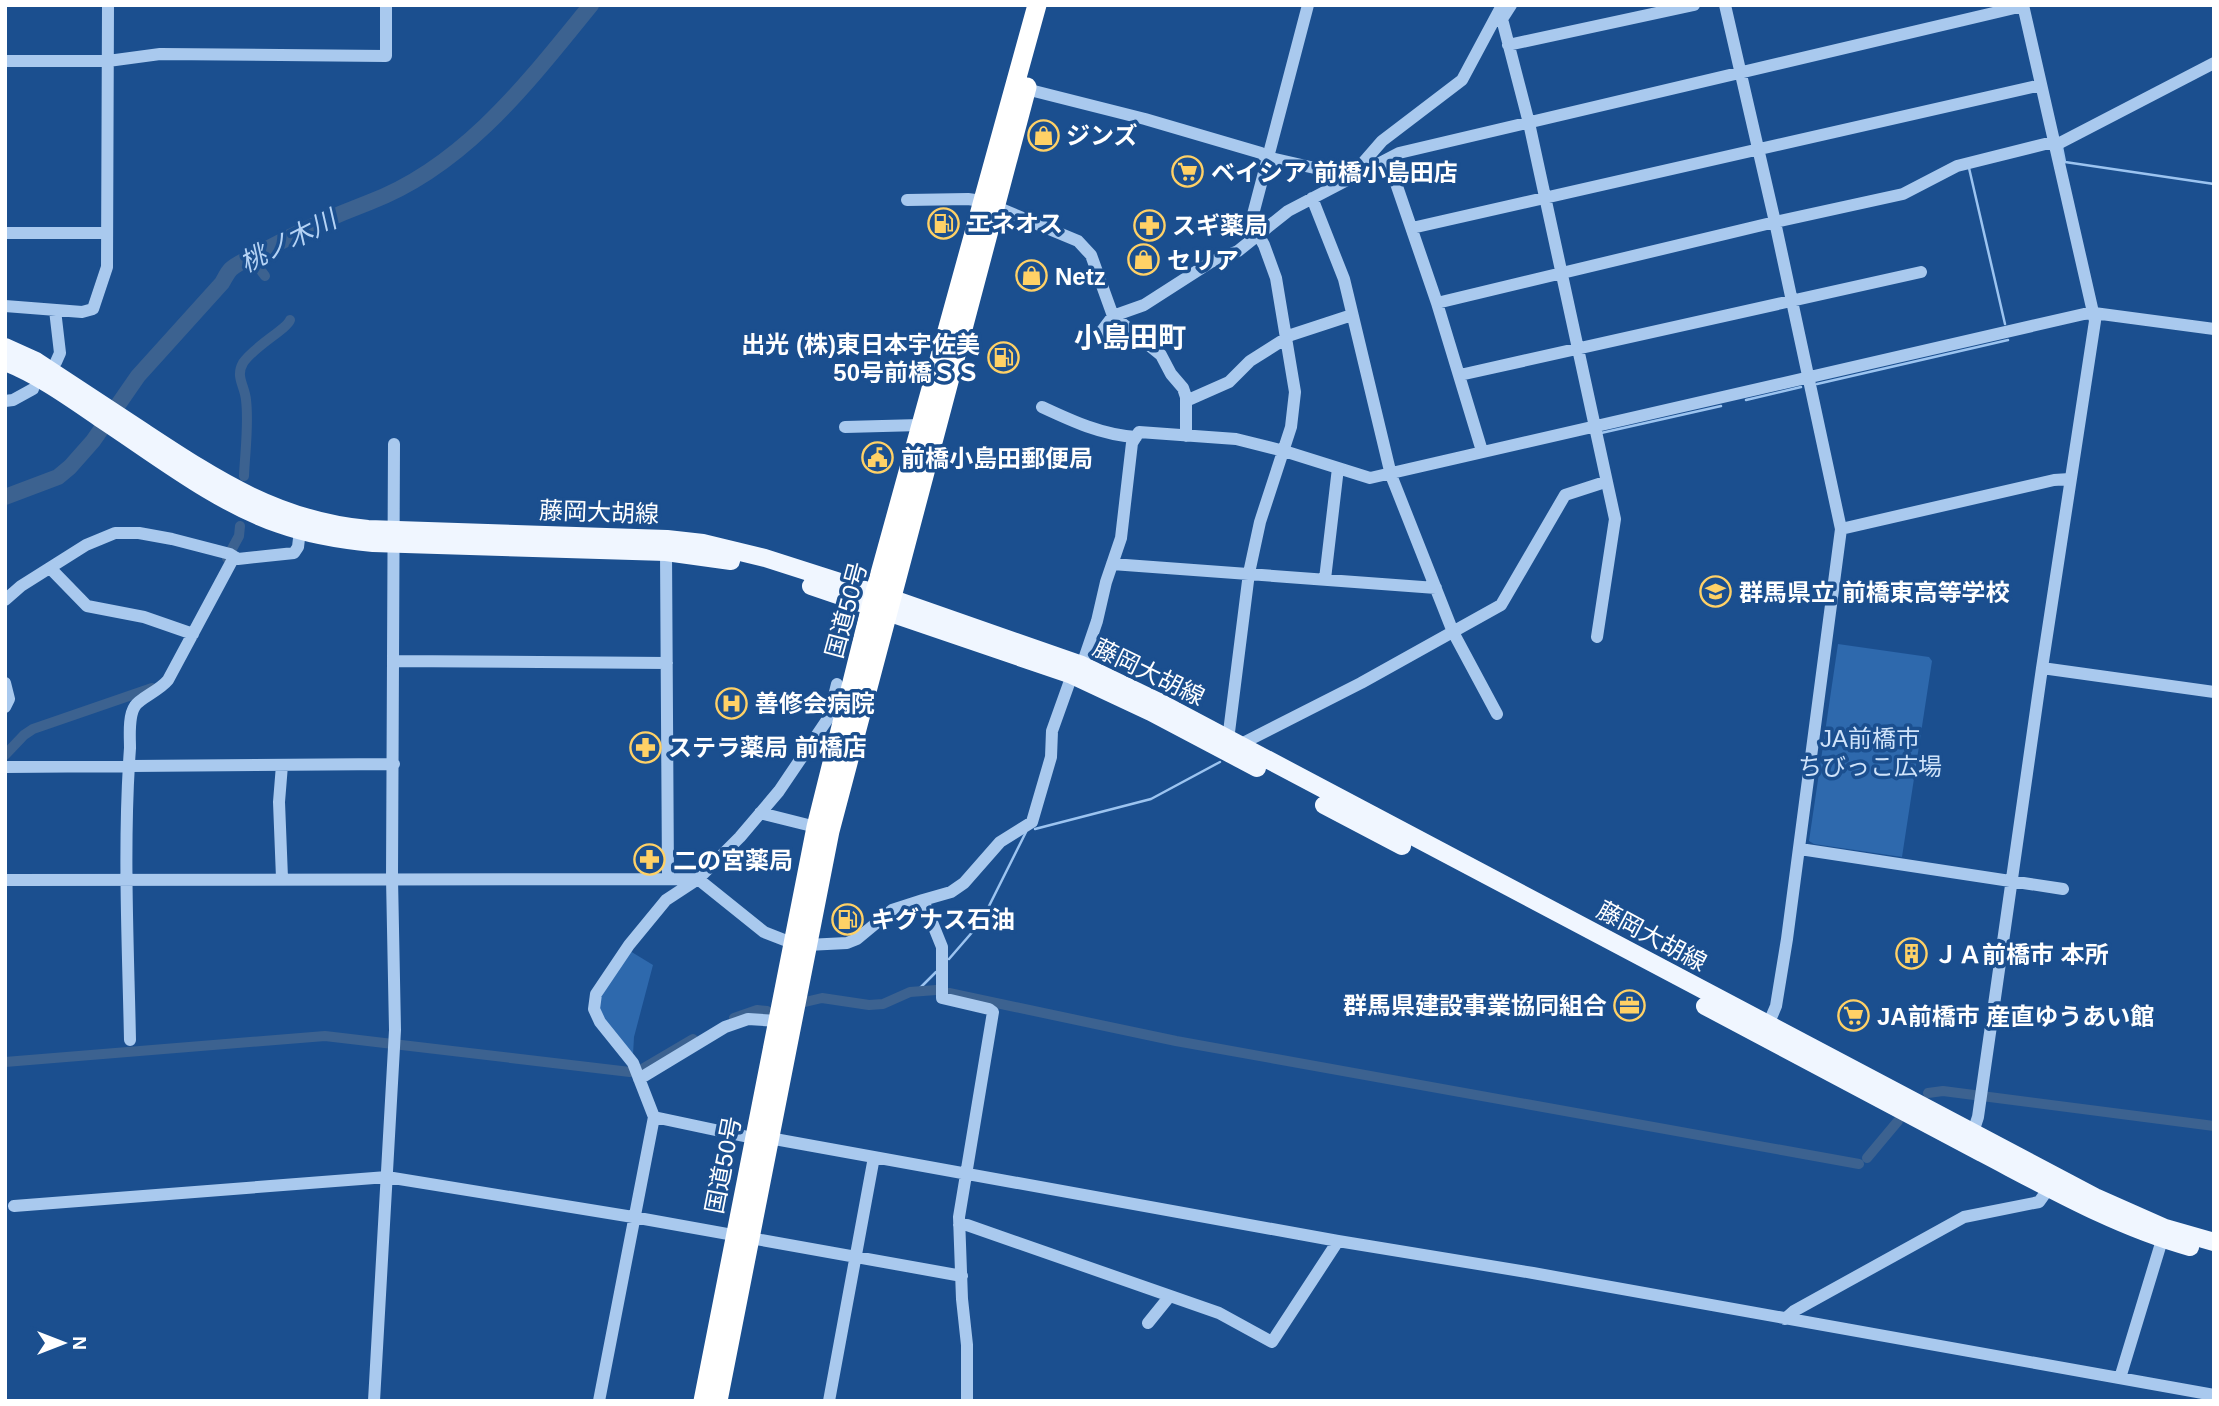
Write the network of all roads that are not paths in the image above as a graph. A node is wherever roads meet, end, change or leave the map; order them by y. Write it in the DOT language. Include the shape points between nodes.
graph roads {
  1 [pos="108,5"];
  2 [pos="387,5"];
  3 [pos="1037,5"];
  4 [pos="1049,5"];
  5 [pos="1308,5"];
  6 [pos="1511,5"];
  7 [pos="1694,5"];
  8 [pos="1725,5"];
  9 [pos="2023,5"];
  10 [pos="1500,14"];
  11 [pos="1508,46"];
  12 [pos="5,61"];
  13 [pos="108,61"];
  14 [pos="2214,62"];
  15 [pos="1740,74"];
  16 [pos="2042,85"];
  17 [pos="1026,89"];
  18 [pos="1408,121"];
  19 [pos="1528,123"];
  20 [pos="2054,144"];
  21 [pos="1758,150"];
  22 [pos="1266,157"];
  23 [pos="1388,160"];
  24 [pos="1312,198"];
  25 [pos="1545,198"];
  26 [pos="906,200"];
  27 [pos="989,203"];
  28 [pos="1775,222"];
  29 [pos="1412,228"];
  30 [pos="5,233"];
  31 [pos="107,233"];
  32 [pos="1258,236"];
  33 [pos="1921,272"];
  34 [pos="1561,273"];
  35 [pos="1793,301"];
  36 [pos="1437,303"];
  37 [pos="5,306"];
  38 [pos="55,310"];
  39 [pos="2094,313"];
  40 [pos="1352,315"];
  41 [pos="1113,316"];
  42 [pos="2214,330"];
  43 [pos="1098,336"];
  44 [pos="1287,340"];
  45 [pos="5,347"];
  46 [pos="1577,349"];
  47 [pos="5,362"];
  48 [pos="56,362"];
  49 [pos="1460,375"];
  50 [pos="1810,378"];
  51 [pos="33,388"];
  52 [pos="69,390"];
  53 [pos="5,401"];
  54 [pos="1186,401"];
  55 [pos="1042,407"];
  56 [pos="920,425"];
  57 [pos="1593,426"];
  58 [pos="845,427"];
  59 [pos="1186,436"];
  60 [pos="1136,437"];
  61 [pos="394,444"];
  62 [pos="1284,451"];
  63 [pos="1482,451"];
  64 [pos="167,454"];
  65 [pos="1338,468"];
  66 [pos="1391,475"];
  67 [pos="2070,479"];
  68 [pos="1605,482"];
  69 [pos="1841,529"];
  70 [pos="300,530"];
  71 [pos="393,537"];
  72 [pos="666,552"];
  73 [pos="234,557"];
  74 [pos="1112,564"];
  75 [pos="50,568"];
  76 [pos="1249,573"];
  77 [pos="1325,579"];
  78 [pos="1436,588"];
  79 [pos="5,600"];
  80 [pos="881,602"];
  81 [pos="188,632"];
  82 [pos="1453,632"];
  83 [pos="1597,637"];
  84 [pos="393,662"];
  85 [pos="667,663"];
  86 [pos="2042,668"];
  87 [pos="1077,670"];
  88 [pos="5,683"];
  89 [pos="837,684"];
  90 [pos="2214,692"];
  91 [pos="5,707"];
  92 [pos="1497,714"];
  93 [pos="1233,742"];
  94 [pos="394,764"];
  95 [pos="282,765"];
  96 [pos="128,766"];
  97 [pos="5,767"];
  98 [pos="760,813"];
  99 [pos="816,827"];
  100 [pos="1800,849"];
  101 [pos="127,878"];
  102 [pos="282,878"];
  103 [pos="392,878"];
  104 [pos="668,878"];
  105 [pos="698,879"];
  106 [pos="5,880"];
  107 [pos="2011,881"];
  108 [pos="2063,888"];
  109 [pos="923,900"];
  110 [pos="800,944"];
  111 [pos="777,1021"];
  112 [pos="1765,1031"];
  113 [pos="130,1040"];
  114 [pos="639,1079"];
  115 [pos="654,1117"];
  116 [pos="1973,1132"];
  117 [pos="761,1138"];
  118 [pos="874,1157"];
  119 [pos="965,1175"];
  120 [pos="387,1177"];
  121 [pos="2049,1188"];
  122 [pos="15,1206"];
  123 [pos="633,1217"];
  124 [pos="959,1225"];
  125 [pos="742,1236"];
  126 [pos="2162,1240"];
  127 [pos="1338,1241"];
  128 [pos="2214,1242"];
  129 [pos="2214,1253"];
  130 [pos="856,1256"];
  131 [pos="962,1276"];
  132 [pos="1169,1297"];
  133 [pos="1786,1319"];
  134 [pos="1148,1323"];
  135 [pos="2120,1378"];
  136 [pos="2214,1395"];
  137 [pos="374,1401"];
  138 [pos="598,1401"];
  139 [pos="703,1401"];
  140 [pos="718,1401"];
  141 [pos="829,1401"];
  142 [pos="967,1401"];
  1 -- 13 [label="street"];
  2 -- 13 [label="street" via="386,56 160,54"];
  3 -- 27 [label="highway, 国道50号"];
  4 -- 17 [label="highway, 国道50号"];
  5 -- 22 [label="street"];
  6 -- 10 [label="street"];
  7 -- 11 [label="street"];
  8 -- 15 [label="street"];
  9 -- 15 [label="street"];
  9 -- 16 [label="street"];
  10 -- 11 [label="street"];
  10 -- 18 [label="street" via="1462,80"];
  11 -- 19 [label="street"];
  12 -- 13 [label="street"];
  13 -- 31 [label="street"];
  14 -- 20 [label="street"];
  15 -- 19 [label="street"];
  15 -- 21 [label="street"];
  16 -- 20 [label="street"];
  16 -- 21 [label="street"];
  17 -- 22 [label="street" via="1145,119"];
  17 -- 27 [label="highway, 国道50号"];
  18 -- 22 [label="street" via="1362,164 1341,174"];
  18 -- 23 [label="street"];
  19 -- 23 [label="street" via="1399,153"];
  19 -- 25 [label="street"];
  20 -- 28 [label="street" via="1957,166 1903,194"];
  20 -- 39 [label="street"];
  21 -- 25 [label="street"];
  21 -- 28 [label="street"];
  22 -- 32 [label="street" via="1251,222"];
  23 -- 24 [label="street"];
  23 -- 29 [label="street"];
  24 -- 32 [label="street"];
  24 -- 40 [label="street" via="1344,278"];
  25 -- 29 [label="street"];
  25 -- 34 [label="street"];
  26 -- 27 [label="street"];
  27 -- 41 [label="street" via="1078,241 1091,255"];
  27 -- 56 [label="highway, 国道50号"];
  27 -- 80 [label="highway, 国道50号"];
  28 -- 34 [label="street"];
  28 -- 35 [label="street"];
  29 -- 36 [label="street"];
  30 -- 31 [label="street"];
  31 -- 38 [label="street" via="107,267 93,309"];
  32 -- 41 [label="street" via="1144,305"];
  32 -- 44 [label="street" via="1276,278"];
  33 -- 35 [label="street"];
  34 -- 36 [label="street"];
  34 -- 46 [label="street"];
  35 -- 46 [label="street"];
  35 -- 50 [label="street"];
  36 -- 49 [label="street"];
  37 -- 38 [label="street"];
  38 -- 48 [label="street" via="60,353"];
  39 -- 42 [label="street"];
  39 -- 50 [label="street"];
  39 -- 67 [label="street"];
  40 -- 44 [label="street" via="1311,327"];
  40 -- 66 [label="street"];
  41 -- 43 [label="street"];
  41 -- 54 [label="street" via="1161,355 1183,388"];
  44 -- 54 [label="street" via="1250,361 1229,382"];
  44 -- 62 [label="street" via="1295,392"];
  45 -- 52 [label="main road, 藤岡大胡線" via="36,361"];
  46 -- 49 [label="street"];
  46 -- 57 [label="street"];
  47 -- 52 [label="main road, 藤岡大胡線"];
  49 -- 63 [label="street"];
  50 -- 57 [label="street"];
  50 -- 69 [label="street"];
  51 -- 53 [label="street"];
  52 -- 64 [label="main road, 藤岡大胡線"];
  54 -- 59 [label="street"];
  55 -- 60 [label="street" via="1082,426"];
  56 -- 58 [label="street"];
  56 -- 80 [label="highway, 国道50号"];
  57 -- 63 [label="street"];
  57 -- 68 [label="street"];
  59 -- 60 [label="street" via="1139,432"];
  59 -- 62 [label="street" via="1236,439"];
  60 -- 74 [label="street" via="1121,538"];
  61 -- 71 [label="street"];
  62 -- 65 [label="street"];
  62 -- 76 [label="street"];
  63 -- 66 [label="street"];
  64 -- 70 [label="main road, 藤岡大胡線" via="240,506"];
  64 -- 71 [label="main road, 藤岡大胡線" via="278,509"];
  65 -- 66 [label="street" via="1370,478"];
  65 -- 77 [label="street"];
  66 -- 78 [label="street"];
  67 -- 69 [label="street"];
  67 -- 86 [label="street"];
  68 -- 82 [label="street" via="1565,495 1501,605"];
  68 -- 83 [label="street" via="1615,519"];
  69 -- 100 [label="street"];
  70 -- 71 [label="main road, 藤岡大胡線" via="346,540"];
  70 -- 73 [label="street" via="294,553"];
  71 -- 72 [label="main road, 藤岡大胡線"];
  71 -- 80 [label="main road, 藤岡大胡線" via="691,542 765,558"];
  71 -- 84 [label="street"];
  72 -- 80 [label="main road, 藤岡大胡線" via="740,563"];
  72 -- 85 [label="street"];
  73 -- 75 [label="street" via="172,539 122,532 92,542"];
  73 -- 81 [label="street"];
  74 -- 76 [label="street"];
  74 -- 87 [label="street" via="1097,621"];
  75 -- 79 [label="street"];
  75 -- 81 [label="street" via="87,606 144,617"];
  76 -- 77 [label="street"];
  76 -- 93 [label="street"];
  77 -- 78 [label="street"];
  78 -- 82 [label="street"];
  80 -- 87 [label="main road, 藤岡大胡線"];
  80 -- 99 [label="highway, 国道50号"];
  80 -- 110 [label="highway, 国道50号"];
  81 -- 96 [label="street" via="168,680 134,706"];
  82 -- 92 [label="street"];
  82 -- 93 [label="street" via="1361,683"];
  84 -- 85 [label="street"];
  84 -- 94 [label="street"];
  85 -- 104 [label="street"];
  86 -- 90 [label="street"];
  86 -- 107 [label="street"];
  87 -- 93 [label="main road, 藤岡大胡線"];
  87 -- 109 [label="street" via="1052,731 1051,757 1032,822 1000,842 964,883"];
  87 -- 112 [label="main road, 藤岡大胡線"];
  88 -- 91 [label="street" via="9,699"];
  89 -- 98 [label="street" via="829,717"];
  93 -- 112 [label="main road, 藤岡大胡線"];
  94 -- 95 [label="street"];
  94 -- 103 [label="street"];
  95 -- 96 [label="street"];
  95 -- 102 [label="street"];
  96 -- 97 [label="street"];
  96 -- 101 [label="street"];
  98 -- 99 [label="street"];
  98 -- 105 [label="street"];
  99 -- 110 [label="highway, 国道50号"];
  100 -- 107 [label="street"];
  100 -- 112 [label="street" via="1776,1006"];
  101 -- 102 [label="street"];
  101 -- 106 [label="street"];
  101 -- 113 [label="street"];
  102 -- 103 [label="street"];
  103 -- 104 [label="street"];
  103 -- 120 [label="street" via="395,1030"];
  104 -- 105 [label="street"];
  105 -- 110 [label="street" via="764,932"];
  105 -- 114 [label="street" via="666,900 596,994 594,1009 600,1022 633,1063"];
  107 -- 108 [label="street"];
  107 -- 116 [label="street"];
  109 -- 110 [label="street" via="892,910 847,943"];
  109 -- 119 [label="street" via="942,947 942,998 993,1012"];
  110 -- 111 [label="highway, 国道50号"];
  110 -- 117 [label="highway, 国道50号"];
  111 -- 114 [label="street" via="748,1019 725,1027"];
  111 -- 117 [label="highway, 国道50号"];
  112 -- 116 [label="main road, 藤岡大胡線"];
  112 -- 121 [label="main road, 藤岡大胡線"];
  114 -- 115 [label="street"];
  115 -- 117 [label="street"];
  115 -- 123 [label="street"];
  116 -- 128 [label="main road, 藤岡大胡線" via="2129,1213"];
  117 -- 118 [label="street"];
  117 -- 125 [label="highway, 国道50号"];
  118 -- 119 [label="street"];
  118 -- 130 [label="street"];
  119 -- 124 [label="street"];
  119 -- 127 [label="street"];
  120 -- 122 [label="street"];
  120 -- 123 [label="street"];
  120 -- 137 [label="street"];
  121 -- 126 [label="main road, 藤岡大胡線"];
  121 -- 133 [label="street" via="2039,1202 1964,1217 1829,1290"];
  123 -- 125 [label="street"];
  123 -- 138 [label="street"];
  124 -- 131 [label="street"];
  124 -- 132 [label="street"];
  125 -- 130 [label="street"];
  125 -- 139 [label="highway, 国道50号"];
  125 -- 140 [label="highway, 国道50号"];
  126 -- 129 [label="main road, 藤岡大胡線"];
  126 -- 135 [label="street"];
  127 -- 132 [label="street" via="1272,1342 1219,1313"];
  127 -- 133 [label="street"];
  130 -- 131 [label="street"];
  130 -- 141 [label="street"];
  131 -- 142 [label="street"];
  132 -- 134 [label="street"];
  133 -- 135 [label="street"];
  135 -- 136 [label="street"];
}
